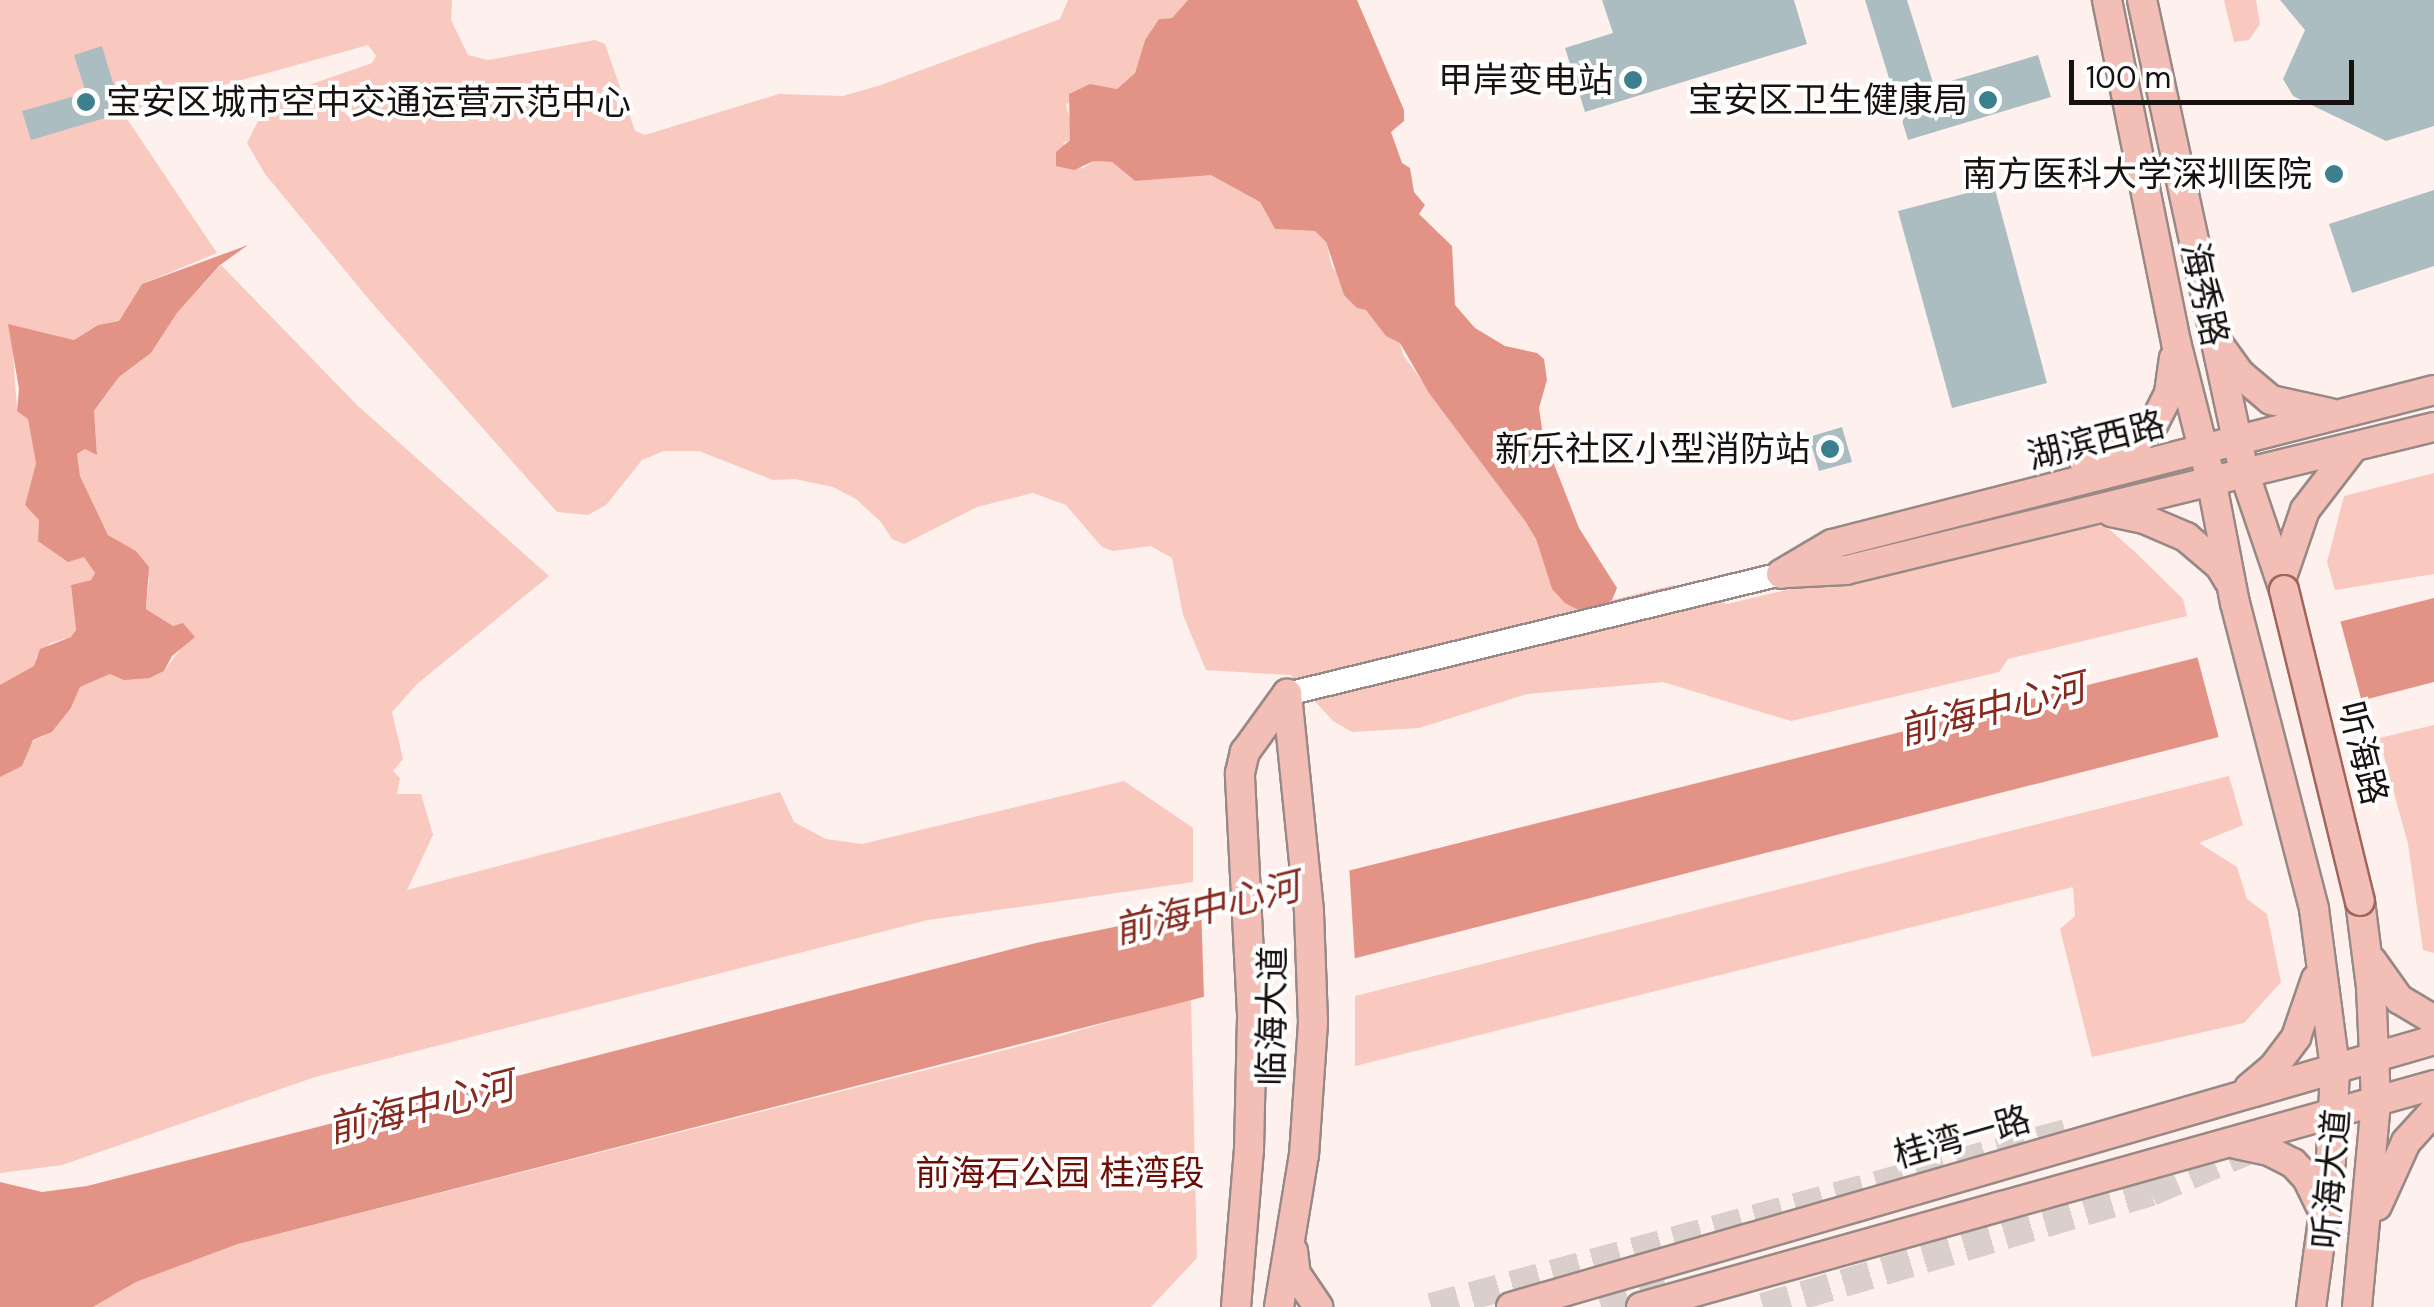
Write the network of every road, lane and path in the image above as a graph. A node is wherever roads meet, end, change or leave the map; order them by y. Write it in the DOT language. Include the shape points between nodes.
graph roads {
  1 [pos="2107,0"];
  2 [pos="2142,0"];
  3 [pos="2205,301"];
  4 [pos="2168,304"];
  5 [pos="2212,334"];
  6 [pos="2176,342"];
  7 [pos="2434,390"];
  8 [pos="2342,415"];
  9 [pos="2434,427"];
  10 [pos="2237,443"];
  11 [pos="2352,448"];
  12 [pos="2204,451"];
  13 [pos="2244,475"];
  14 [pos="2212,484"];
  15 [pos="1982,508"];
  16 [pos="2099,510"];
  17 [pos="1781,574"];
  18 [pos="2282,586"];
  19 [pos="2233,594"];
  20 [pos="1288,694"];
  21 [pos="2366,945"];
  22 [pos="2318,957"];
  23 [pos="2434,1020"];
  24 [pos="2434,1040"];
  25 [pos="2375,1057"];
  26 [pos="2335,1068"];
  27 [pos="2434,1084"];
  28 [pos="2236,1097"];
  29 [pos="2376,1101"];
  30 [pos="2333,1112"];
  31 [pos="2434,1112"];
  32 [pos="2225,1144"];
  33 [pos="2325,1215"];
  34 [pos="2366,1236"];
  35 [pos="1292,1243"];
  36 [pos="1236,1307"];
  37 [pos="1280,1307"];
  38 [pos="1318,1307"];
  39 [pos="1511,1307"];
  40 [pos="1641,1307"];
  41 [pos="2311,1307"];
  42 [pos="2356,1307"];
  1 -- 4 [label="main road, 海秀路"];
  2 -- 3 [label="main road, 海秀路"];
  3 -- 4 [label="main road" via="2187,318"];
  3 -- 5 [label="main road, 海秀路"];
  4 -- 6 [label="main road, 海秀路"];
  5 -- 8 [label="main road" via="2240,374 2272,400"];
  5 -- 10 [label="main road, 海秀路"];
  6 -- 12 [label="main road, 海秀路"];
  6 -- 15 [label="main road" via="2162,412 2132,446"];
  7 -- 8 [label="main road, 湖滨西路"];
  8 -- 10 [label="main road, 湖滨西路"];
  9 -- 11 [label="main road, 湖滨西路"];
  10 -- 12 [label="main road, 湖滨西路"];
  10 -- 13 [label="main road, 海秀路"];
  11 -- 13 [label="main road, 湖滨西路"];
  11 -- 18 [label="main road" via="2304,510"];
  12 -- 14 [label="main road, 海秀路"];
  12 -- 15 [label="main road, 湖滨西路"];
  13 -- 14 [label="main road, 湖滨西路"];
  13 -- 18 [label="main road, 听海路"];
  14 -- 16 [label="main road, 湖滨西路"];
  14 -- 19 [label="main road"];
  15 -- 17 [label="main road, 湖滨西路" via="1832,544"];
  16 -- 17 [label="main road, 湖滨西路" via="1846,570"];
  16 -- 19 [label="main road" via="2144,519 2186,538 2220,566"];
  17 -- 20 [label="street, 湖滨西路"];
  18 -- 21 [label="main road, 听海路, bridge"];
  19 -- 22 [label="main road" via="2314,909"];
  20 -- 35 [label="main road, 临海大道" via="1313,970 1304,1155"];
  20 -- 36 [label="main road, 临海大道" via="1245,752 1240,773 1251,987 1249,1150"];
  21 -- 23 [label="main road" via="2390,990"];
  21 -- 25 [label="main road, 听海路"];
  22 -- 26 [label="main road"];
  22 -- 28 [label="main road" via="2296,1037 2273,1068"];
  24 -- 25 [label="main road, 桂湾一路"];
  25 -- 26 [label="main road, 桂湾一路"];
  25 -- 29 [label="main road, 听海大道"];
  26 -- 28 [label="main road, 桂湾一路"];
  26 -- 30 [label="main road, 听海大道"];
  27 -- 29 [label="main road"];
  28 -- 39 [label="main road, 桂湾一路"];
  29 -- 30 [label="main road"];
  29 -- 34 [label="main road, 听海大道"];
  30 -- 32 [label="main road"];
  30 -- 33 [label="main road, 听海大道"];
  31 -- 34 [label="main road" via="2398,1156"];
  32 -- 33 [label="main road" via="2255,1146 2293,1163"];
  32 -- 40 [label="main road"];
  33 -- 41 [label="main road, 听海大道"];
  34 -- 42 [label="main road, 听海大道"];
  35 -- 37 [label="main road, 临海大道"];
  35 -- 38 [label="main road" via="1296,1274"];
}
